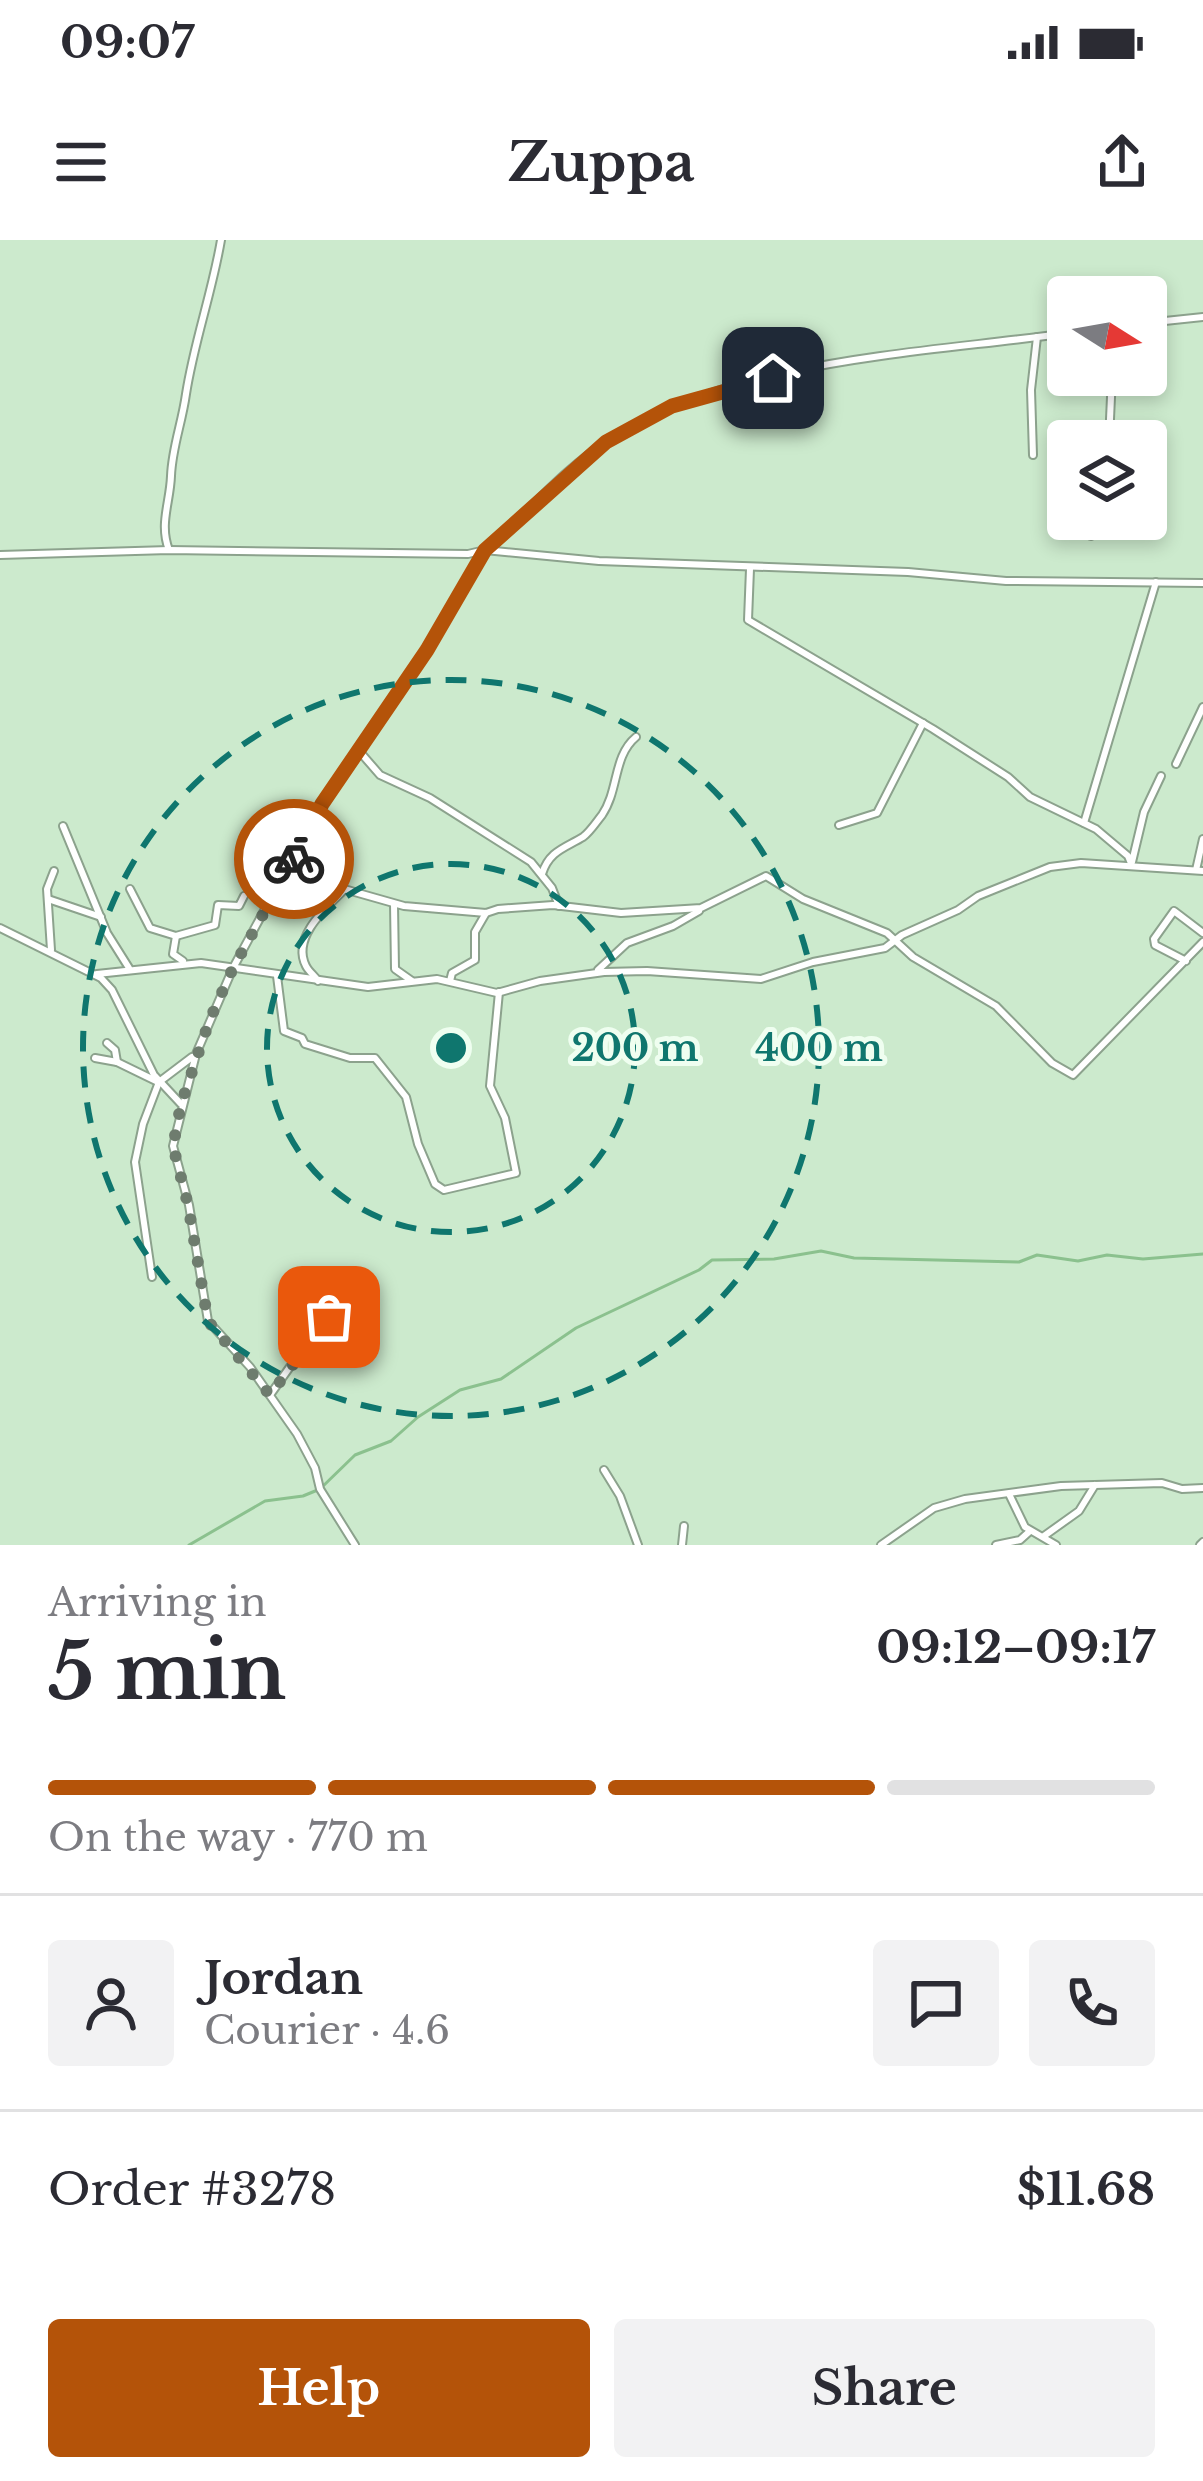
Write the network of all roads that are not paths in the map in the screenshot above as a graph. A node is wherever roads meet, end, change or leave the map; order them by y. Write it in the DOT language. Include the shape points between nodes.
graph roads {
  1 [pos="220,240"];
  2 [pos="1203,317"];
  3 [pos="1167,321"];
  4 [pos="1047,336"];
  5 [pos="1037,338"];
  6 [pos="1033,455"];
  7 [pos="169,550"];
  8 [pos="485,550"];
  9 [pos="0,555"];
  10 [pos="750,568"];
  11 [pos="1156,582"];
  12 [pos="1203,583"];
  13 [pos="1202,713"];
  14 [pos="922,723"];
  15 [pos="636,737"];
  16 [pos="360,752"];
  17 [pos="1176,764"];
  18 [pos="1162,776"];
  19 [pos="1084,824"];
  20 [pos="839,825"];
  21 [pos="63,826"];
  22 [pos="1203,838"];
  23 [pos="294,858"];
  24 [pos="1132,864"];
  25 [pos="54,871"];
  26 [pos="1200,871"];
  27 [pos="542,874"];
  28 [pos="130,890"];
  29 [pos="344,890"];
  30 [pos="244,896"];
  31 [pos="48,899"];
  32 [pos="394,904"];
  33 [pos="559,906"];
  34 [pos="707,906"];
  35 [pos="486,914"];
  36 [pos="102,917"];
  37 [pos="0,928"];
  38 [pos="176,936"];
  39 [pos="1203,938"];
  40 [pos="895,940"];
  41 [pos="51,951"];
  42 [pos="1186,961"];
  43 [pos="186,963"];
  44 [pos="233,968"];
  45 [pos="125,969"];
  46 [pos="596,972"];
  47 [pos="97,974"];
  48 [pos="277,976"];
  49 [pos="318,981"];
  50 [pos="450,981"];
  51 [pos="415,982"];
  52 [pos="112,990"];
  53 [pos="499,992"];
  54 [pos="107,1043"];
  55 [pos="196,1054"];
  56 [pos="95,1058"];
  57 [pos="117,1061"];
  58 [pos="159,1082"];
  59 [pos="181,1104"];
  60 [pos="152,1277"];
  61 [pos="348,1285"];
  62 [pos="270,1395"];
  63 [pos="604,1470"];
  64 [pos="1095,1485"];
  65 [pos="1203,1488"];
  66 [pos="1009,1494"];
  67 [pos="684,1526"];
  68 [pos="1030,1531"];
  69 [pos="1044,1536"];
  70 [pos="1019,1542"];
  71 [pos="355,1545"];
  72 [pos="638,1545"];
  73 [pos="682,1545"];
  74 [pos="881,1545"];
  75 [pos="996,1545"];
  76 [pos="1056,1545"];
  1 -- 7 [label="street" via="170,463"];
  2 -- 3 [label="street"];
  4 -- 5 [label="street"];
  5 -- 6 [label="street"];
  5 -- 8 [label="street" via="837,365 683,401 606,442"];
  7 -- 8 [label="street"];
  7 -- 9 [label="street"];
  8 -- 10 [label="street"];
  8 -- 16 [label="street"];
  10 -- 11 [label="street"];
  10 -- 14 [label="street" via="748,620"];
  11 -- 12 [label="street"];
  11 -- 19 [label="street"];
  13 -- 17 [label="street"];
  14 -- 19 [label="street"];
  14 -- 20 [label="street" via="877,813"];
  15 -- 27 [label="street" via="622,752 606,808 547,860"];
  16 -- 23 [label="street"];
  16 -- 27 [label="street" via="380,775 430,798"];
  18 -- 24 [label="street"];
  19 -- 24 [label="street"];
  21 -- 36 [label="street"];
  22 -- 26 [label="street"];
  23 -- 29 [label="street"];
  23 -- 44 [label="street"];
  24 -- 26 [label="street"];
  24 -- 40 [label="street" via="1065,863 1034,872"];
  25 -- 31 [label="street"];
  27 -- 33 [label="street"];
  28 -- 38 [label="street" via="149,928"];
  29 -- 32 [label="street"];
  29 -- 49 [label="street" via="305,942 305,964"];
  30 -- 38 [label="street" via="239,906 218,904 215,926"];
  31 -- 36 [label="street"];
  31 -- 41 [label="street"];
  32 -- 35 [label="street"];
  32 -- 51 [label="street" via="395,970"];
  33 -- 34 [label="street" via="621,913"];
  33 -- 35 [label="street"];
  34 -- 40 [label="street" via="766,876"];
  34 -- 46 [label="street" via="626,944"];
  35 -- 50 [label="street" via="475,932 475,960"];
  36 -- 45 [label="street"];
  37 -- 41 [label="street"];
  38 -- 43 [label="street" via="173,954"];
  39 -- 42 [label="street"];
  39 -- 42 [label="street" via="1174,911 1155,944"];
  40 -- 42 [label="street" via="996,1006 1073,1075"];
  40 -- 46 [label="street" via="761,979"];
  41 -- 47 [label="street"];
  43 -- 44 [label="street"];
  43 -- 45 [label="street"];
  44 -- 48 [label="street"];
  44 -- 55 [label="street"];
  45 -- 47 [label="street"];
  45 -- 52 [label="street"];
  46 -- 53 [label="street"];
  47 -- 52 [label="street"];
  48 -- 49 [label="street"];
  48 -- 53 [label="street" via="284,1031 350,1058 375,1058 406,1096 409,1122 444,1190 516,1173 506,1118 490,1086"];
  49 -- 51 [label="street"];
  50 -- 51 [label="street"];
  50 -- 53 [label="street"];
  52 -- 58 [label="street"];
  54 -- 57 [label="street"];
  55 -- 58 [label="street"];
  55 -- 59 [label="street"];
  56 -- 57 [label="street"];
  57 -- 58 [label="street"];
  58 -- 59 [label="street"];
  58 -- 60 [label="street" via="134,1171"];
  59 -- 62 [label="street" via="173,1146 205,1313"];
  61 -- 62 [label="street"];
  62 -- 71 [label="street"];
  63 -- 72 [label="street"];
  64 -- 65 [label="street"];
  64 -- 66 [label="street"];
  64 -- 69 [label="street" via="1079,1511"];
  66 -- 68 [label="street"];
  66 -- 74 [label="street" via="938,1506"];
  67 -- 73 [label="street"];
  68 -- 69 [label="street"];
  68 -- 70 [label="street"];
  69 -- 76 [label="street"];
  70 -- 75 [label="street"];
}
